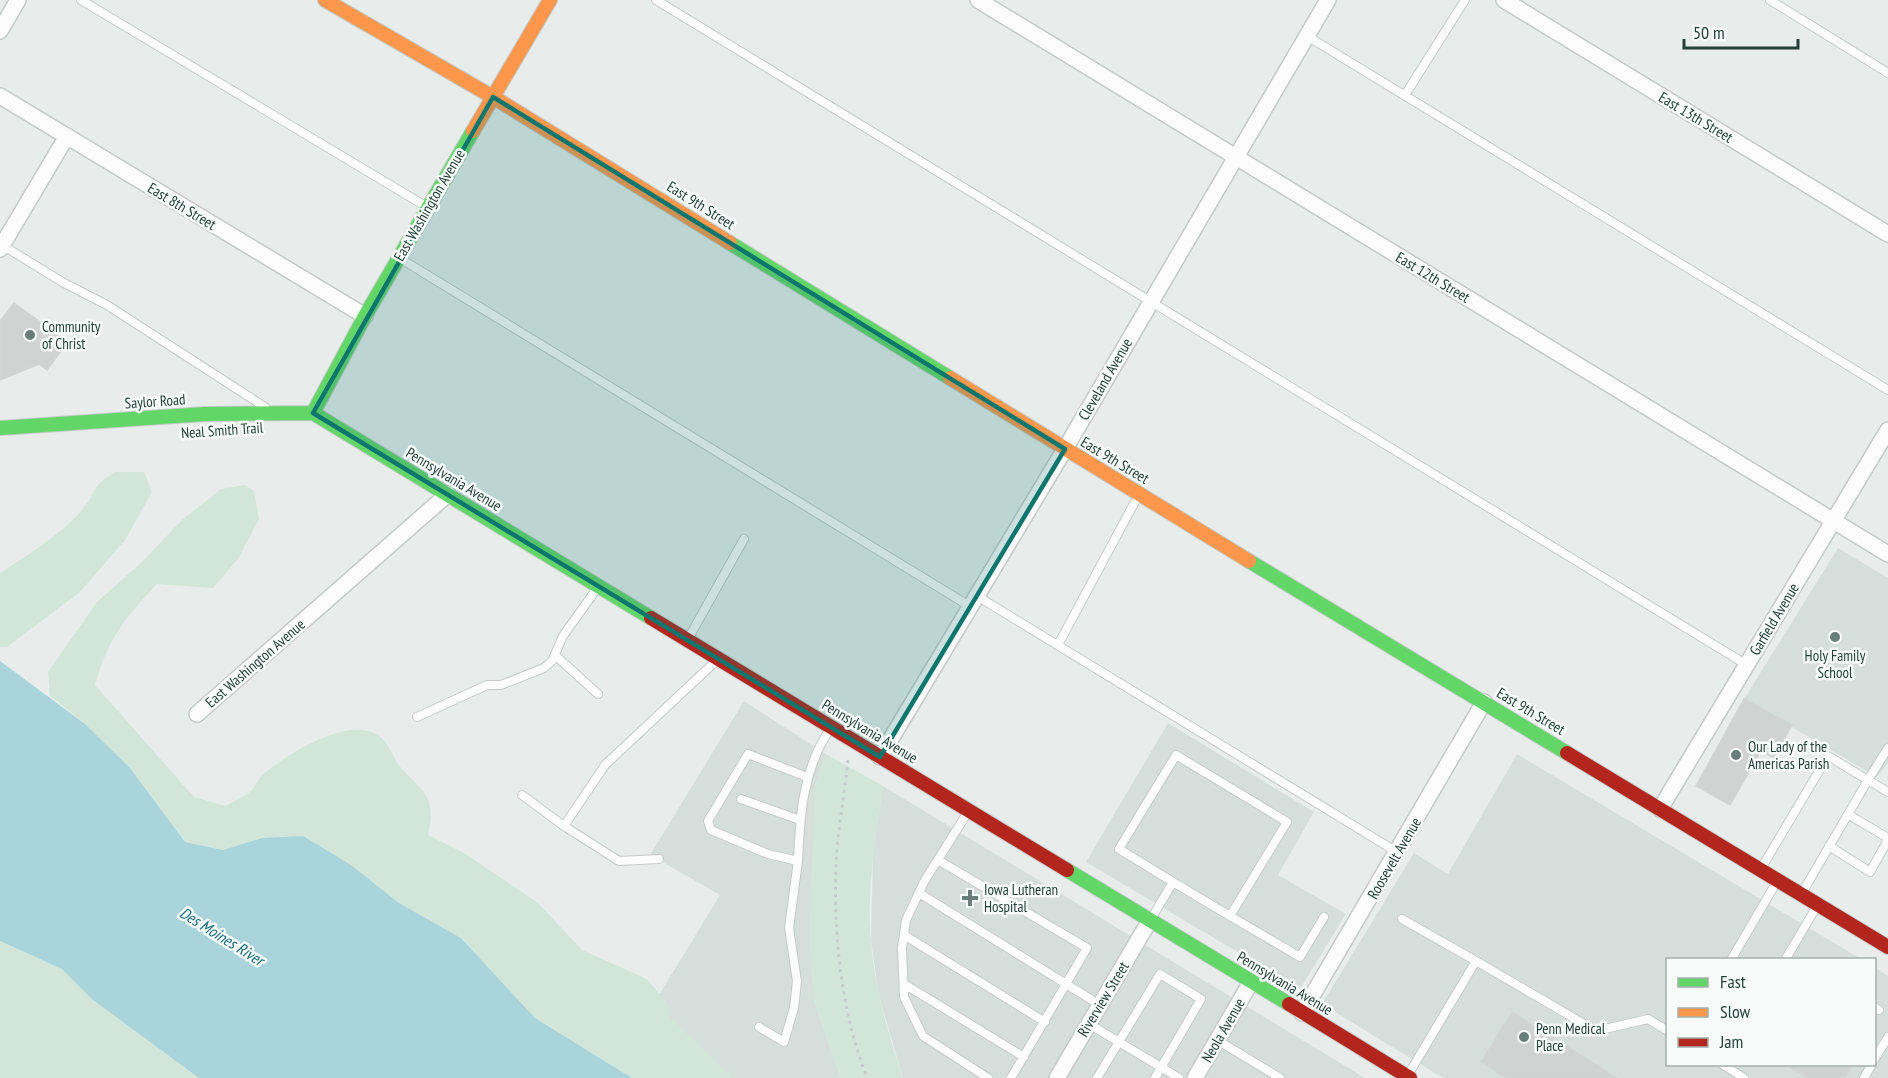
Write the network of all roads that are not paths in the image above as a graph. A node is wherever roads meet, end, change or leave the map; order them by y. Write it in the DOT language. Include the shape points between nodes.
graph roads {
  1 [pos="18,0"];
  2 [pos="81,0"];
  3 [pos="325,0"];
  4 [pos="550,0"];
  5 [pos="656,0"];
  6 [pos="979,0"];
  7 [pos="1328,0"];
  8 [pos="1465,0"];
  9 [pos="1504,0"];
  10 [pos="1770,0"];
  11 [pos="1,26"];
  12 [pos="1307,36"];
  13 [pos="1888,73"];
  14 [pos="1405,94"];
  15 [pos="0,96"];
  16 [pos="493,97"];
  17 [pos="67,136"];
  18 [pos="1236,157"];
  19 [pos="428,208"];
  20 [pos="1888,234"];
  21 [pos="1,247"];
  22 [pos="399,257"];
  23 [pos="1150,302"];
  24 [pos="365,316"];
  25 [pos="1888,390"];
  26 [pos="274,413"];
  27 [pos="313,413"];
  28 [pos="0,428"];
  29 [pos="1888,430"];
  30 [pos="1065,449"];
  31 [pos="448,494"];
  32 [pos="1139,494"];
  33 [pos="1832,522"];
  34 [pos="744,539"];
  35 [pos="1888,554"];
  36 [pos="599,586"];
  37 [pos="974,601"];
  38 [pos="687,640"];
  39 [pos="1058,645"];
  40 [pos="555,655"];
  41 [pos="718,659"];
  42 [pos="1747,665"];
  43 [pos="598,693"];
  44 [pos="1484,702"];
  45 [pos="197,714"];
  46 [pos="417,717"];
  47 [pos="831,727"];
  48 [pos="1888,748"];
  49 [pos="880,757"];
  50 [pos="807,777"];
  51 [pos="1868,780"];
  52 [pos="1888,792"];
  53 [pos="522,795"];
  54 [pos="741,799"];
  55 [pos="1660,809"];
  56 [pos="969,811"];
  57 [pos="1849,815"];
  58 [pos="800,820"];
  59 [pos="564,826"];
  60 [pos="1888,839"];
  61 [pos="1829,846"];
  62 [pos="1398,852"];
  63 [pos="659,859"];
  64 [pos="938,860"];
  65 [pos="798,861"];
  66 [pos="1760,870"];
  67 [pos="1778,880"];
  68 [pos="1173,882"];
  69 [pos="919,893"];
  70 [pos="1801,894"];
  71 [pos="1818,905"];
  72 [pos="1230,916"];
  73 [pos="1324,917"];
  74 [pos="1402,919"];
  75 [pos="1150,920"];
  76 [pos="904,935"];
  77 [pos="1888,947"];
  78 [pos="1732,958"];
  79 [pos="1789,958"];
  80 [pos="1476,961"];
  81 [pos="1251,982"];
  82 [pos="904,984"];
  83 [pos="1067,986"];
  84 [pos="1100,1005"];
  85 [pos="1302,1013"];
  86 [pos="1045,1022"];
  87 [pos="1089,1024"];
  88 [pos="759,1027"];
  89 [pos="1666,1030"];
  90 [pos="1888,1036"];
  91 [pos="1217,1040"];
  92 [pos="1118,1041"];
  93 [pos="1024,1057"];
  94 [pos="1876,1058"];
  95 [pos="1724,1066"];
  96 [pos="1162,1068"];
  97 [pos="1408,1077"];
  98 [pos="988,1078"];
  99 [pos="1011,1078"];
  100 [pos="1057,1078"];
  101 [pos="1097,1078"];
  102 [pos="1155,1078"];
  103 [pos="1179,1078"];
  104 [pos="1195,1078"];
  105 [pos="1280,1078"];
  106 [pos="1744,1078"];
  1 -- 11 [label="street"];
  2 -- 19 [label="lane"];
  3 -- 16 [label="street, East 9th Street"];
  4 -- 16 [label="street, East Washington Avenue"];
  5 -- 23 [label="lane"];
  6 -- 18 [label="street, East 12th Street"];
  7 -- 12 [label="street, Cleveland Avenue"];
  8 -- 14 [label="lane"];
  9 -- 20 [label="street, East 13th Street"];
  10 -- 13 [label="lane"];
  12 -- 14 [label="lane"];
  12 -- 18 [label="street, Cleveland Avenue"];
  14 -- 25 [label="lane"];
  15 -- 17 [label="street, East 8th Street"];
  16 -- 19 [label="street, East Washington Avenue"];
  16 -- 30 [label="street, East 9th Street"];
  17 -- 21 [label="street"];
  17 -- 24 [label="street, East 8th Street"];
  18 -- 23 [label="street, Cleveland Avenue"];
  18 -- 33 [label="street, East 12th Street"];
  19 -- 22 [label="street, East Washington Avenue"];
  21 -- 26 [label="lane" via="107,305"];
  22 -- 24 [label="street, East Washington Avenue"];
  22 -- 37 [label="lane"];
  23 -- 30 [label="street, Cleveland Avenue"];
  23 -- 42 [label="lane"];
  24 -- 27 [label="street, East Washington Avenue"];
  26 -- 27 [label="street, Saylor Road"];
  26 -- 28 [label="street, Saylor Road"];
  27 -- 31 [label="street, Pennsylvania Avenue"];
  29 -- 33 [label="street, Garfield Avenue"];
  30 -- 32 [label="street, East 9th Street"];
  30 -- 37 [label="street, Cleveland Avenue"];
  31 -- 36 [label="street, Pennsylvania Avenue"];
  31 -- 45 [label="street, East Washington Avenue"];
  32 -- 39 [label="lane"];
  32 -- 44 [label="street, East 9th Street"];
  33 -- 35 [label="street, East 12th Street"];
  33 -- 42 [label="street, Garfield Avenue"];
  34 -- 38 [label="lane"];
  36 -- 38 [label="street, Pennsylvania Avenue"];
  36 -- 40 [label="lane" via="563,636"];
  37 -- 39 [label="lane"];
  37 -- 49 [label="street, Cleveland Avenue"];
  38 -- 41 [label="street, Pennsylvania Avenue"];
  39 -- 62 [label="lane"];
  40 -- 43 [label="lane"];
  40 -- 46 [label="lane" via="544,668 501,685 487,685"];
  41 -- 47 [label="street, Pennsylvania Avenue"];
  41 -- 59 [label="lane" via="605,765"];
  42 -- 55 [label="street, Garfield Avenue"];
  44 -- 55 [label="street, East 9th Street"];
  44 -- 62 [label="street, Roosevelt Avenue"];
  47 -- 49 [label="street, Pennsylvania Avenue"];
  47 -- 50 [label="lane"];
  48 -- 51 [label="lane"];
  49 -- 56 [label="street, Pennsylvania Avenue"];
  50 -- 58 [label="lane"];
  50 -- 65 [label="lane" via="748,754 708,821 711,830 768,854"];
  51 -- 52 [label="lane"];
  51 -- 57 [label="lane"];
  51 -- 66 [label="lane" via="1828,756"];
  53 -- 59 [label="lane"];
  54 -- 58 [label="lane"];
  55 -- 66 [label="street, East 9th Street"];
  56 -- 64 [label="lane"];
  56 -- 75 [label="street, Pennsylvania Avenue"];
  57 -- 60 [label="lane"];
  57 -- 61 [label="lane"];
  58 -- 65 [label="lane"];
  59 -- 63 [label="lane" via="619,861"];
  60 -- 61 [label="lane" via="1870,872"];
  61 -- 70 [label="lane"];
  62 -- 85 [label="street, Roosevelt Avenue"];
  64 -- 69 [label="lane"];
  64 -- 83 [label="lane" via="1087,948"];
  65 -- 88 [label="lane" via="789,928 797,981 794,1008 784,1042"];
  66 -- 67 [label="street, East 9th Street"];
  67 -- 70 [label="street, East 9th Street"];
  67 -- 78 [label="lane"];
  68 -- 72 [label="lane"];
  68 -- 72 [label="lane" via="1119,849 1176,755 1287,822"];
  68 -- 75 [label="lane"];
  69 -- 76 [label="lane" via="906,920"];
  69 -- 83 [label="lane"];
  70 -- 71 [label="street, East 9th Street"];
  71 -- 77 [label="street, East 9th Street"];
  71 -- 79 [label="lane"];
  72 -- 73 [label="lane" via="1300,957"];
  74 -- 80 [label="lane"];
  75 -- 81 [label="street, Pennsylvania Avenue"];
  75 -- 84 [label="street, Riverview Street"];
  76 -- 82 [label="lane"];
  76 -- 86 [label="lane"];
  80 -- 89 [label="lane" via="1596,1031 1648,1019"];
  80 -- 97 [label="lane"];
  81 -- 85 [label="street, Pennsylvania Avenue"];
  81 -- 91 [label="street, Neola Avenue"];
  82 -- 93 [label="lane"];
  82 -- 98 [label="lane" via="904,997 923,1036"];
  83 -- 84 [label="lane"];
  83 -- 86 [label="lane"];
  84 -- 87 [label="street, Riverview Street"];
  85 -- 97 [label="street, Pennsylvania Avenue"];
  86 -- 93 [label="lane"];
  87 -- 92 [label="lane"];
  87 -- 100 [label="street, Riverview Street"];
  90 -- 94 [label="lane"];
  91 -- 104 [label="street, Neola Avenue"];
  91 -- 105 [label="lane"];
  92 -- 96 [label="lane"];
  92 -- 96 [label="lane" via="1160,974 1202,999"];
  92 -- 101 [label="lane"];
  93 -- 99 [label="lane"];
  95 -- 106 [label="lane"];
  96 -- 102 [label="lane"];
  96 -- 103 [label="lane"];
}
